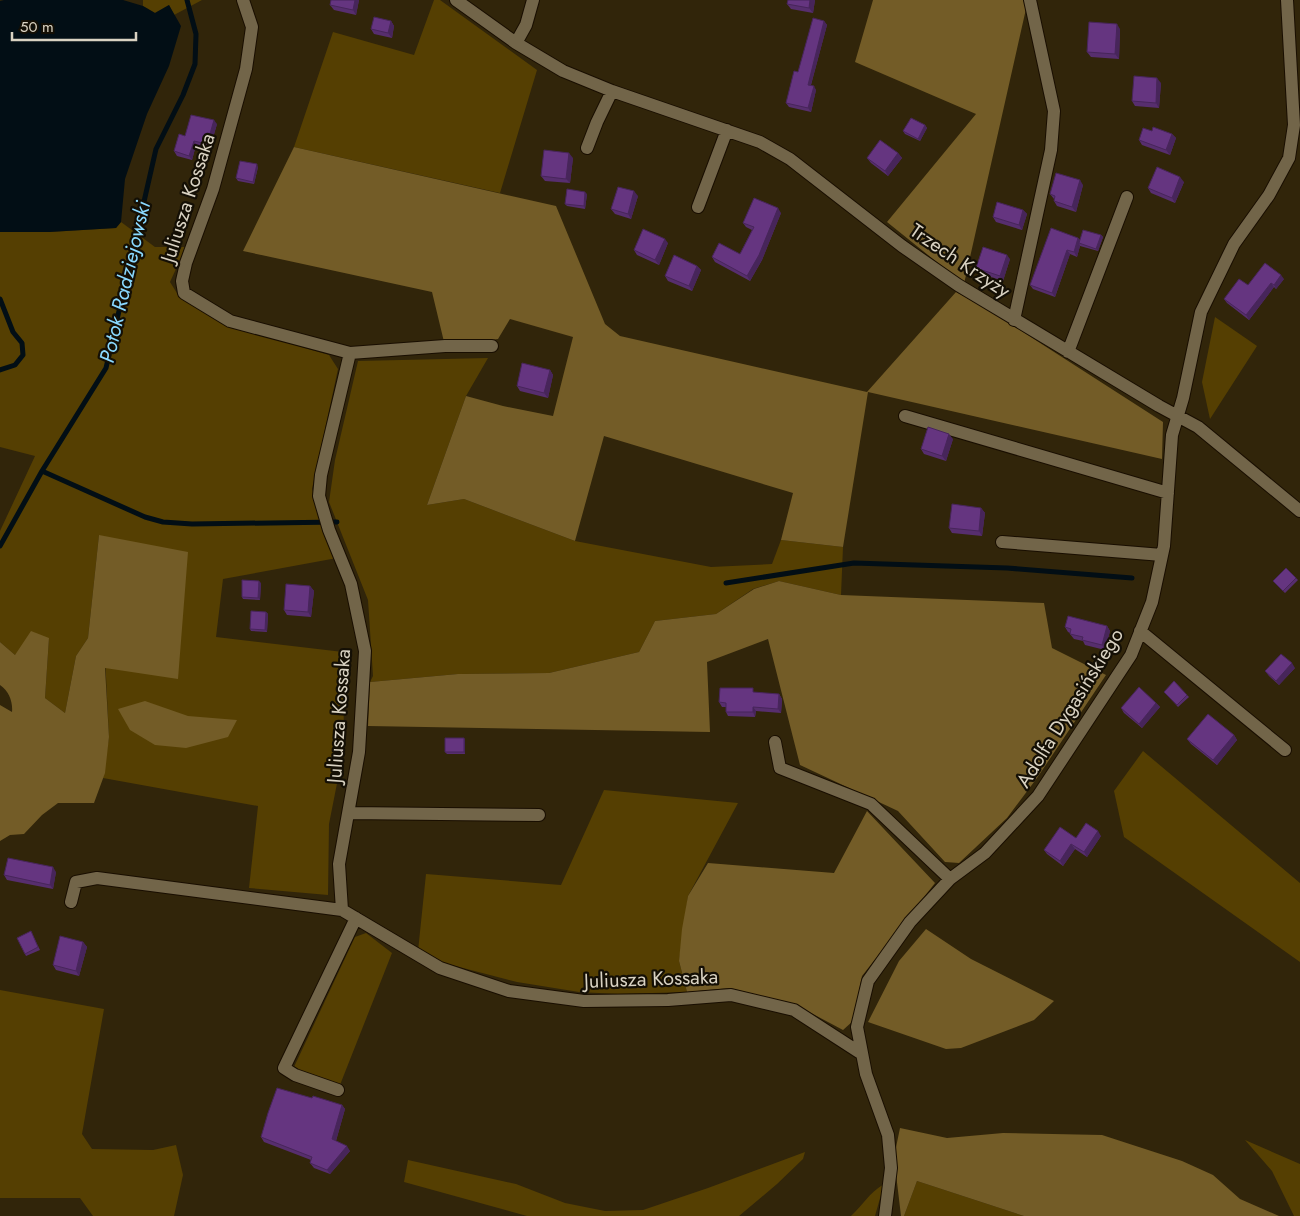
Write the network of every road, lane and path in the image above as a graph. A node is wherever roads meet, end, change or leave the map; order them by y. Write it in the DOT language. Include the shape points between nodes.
graph roads {
  1 [pos="244,0"];
  2 [pos="456,0"];
  3 [pos="533,0"];
  4 [pos="1030,0"];
  5 [pos="1287,0"];
  6 [pos="516,43"];
  7 [pos="612,91"];
  8 [pos="727,130"];
  9 [pos="587,148"];
  10 [pos="1127,197"];
  11 [pos="698,207"];
  12 [pos="1014,320"];
  13 [pos="492,346"];
  14 [pos="1068,352"];
  15 [pos="350,353"];
  16 [pos="905,416"];
  17 [pos="1178,416"];
  18 [pos="1168,493"];
  19 [pos="1300,511"];
  20 [pos="1002,542"];
  21 [pos="1162,555"];
  22 [pos="1140,631"];
  23 [pos="776,742"];
  24 [pos="1285,750"];
  25 [pos="349,813"];
  26 [pos="539,815"];
  27 [pos="950,879"];
  28 [pos="71,902"];
  29 [pos="342,910"];
  30 [pos="356,918"];
  31 [pos="862,1054"];
  32 [pos="338,1090"];
  33 [pos="885,1216"];
  1 -- 15 [label="street, Juliusza Kossaka" via="252,28 246,69 213,189 186,263 182,281 184,293 230,321"];
  2 -- 6 [label="street, Trzech Krzyży"];
  3 -- 6 [label="street" via="526,25"];
  4 -- 12 [label="street" via="1054,111 1050,150"];
  5 -- 17 [label="street, Adolfa Dygasińskiego" via="1294,125 1289,158 1269,195 1234,244 1201,312"];
  6 -- 7 [label="street, Trzech Krzyży" via="563,71"];
  7 -- 8 [label="street, Trzech Krzyży"];
  7 -- 9 [label="street"];
  8 -- 11 [label="street"];
  8 -- 12 [label="street, Trzech Krzyży" via="760,142 790,159 928,265"];
  10 -- 14 [label="street"];
  12 -- 14 [label="street, Trzech Krzyży"];
  13 -- 15 [label="street, Juliusza Kossaka"];
  14 -- 17 [label="street, Trzech Krzyży"];
  15 -- 25 [label="street, Juliusza Kossaka" via="319,496 351,584 365,651 359,752"];
  16 -- 18 [label="street"];
  17 -- 18 [label="street, Adolfa Dygasińskiego" via="1172,435"];
  17 -- 19 [label="street, Trzech Krzyży" via="1198,426"];
  18 -- 21 [label="street, Adolfa Dygasińskiego"];
  20 -- 21 [label="street"];
  21 -- 22 [label="street, Adolfa Dygasińskiego" via="1152,602"];
  22 -- 24 [label="street"];
  22 -- 27 [label="street, Adolfa Dygasińskiego" via="1130,654 1038,796 985,853"];
  23 -- 27 [label="street" via="780,768 871,804"];
  25 -- 26 [label="street"];
  25 -- 29 [label="street, Juliusza Kossaka" via="339,864"];
  27 -- 31 [label="street, Adolfa Dygasińskiego" via="910,922 868,981 856,1027"];
  28 -- 29 [label="street, Juliusza Kossaka" via="76,882 97,878"];
  29 -- 30 [label="street, Juliusza Kossaka"];
  30 -- 31 [label="street, Juliusza Kossaka" via="440,968 509,991 584,1001 731,995 794,1010"];
  30 -- 32 [label="street" via="284,1068"];
  31 -- 33 [label="street, Adolfa Dygasińskiego" via="888,1135 891,1168"];
}
